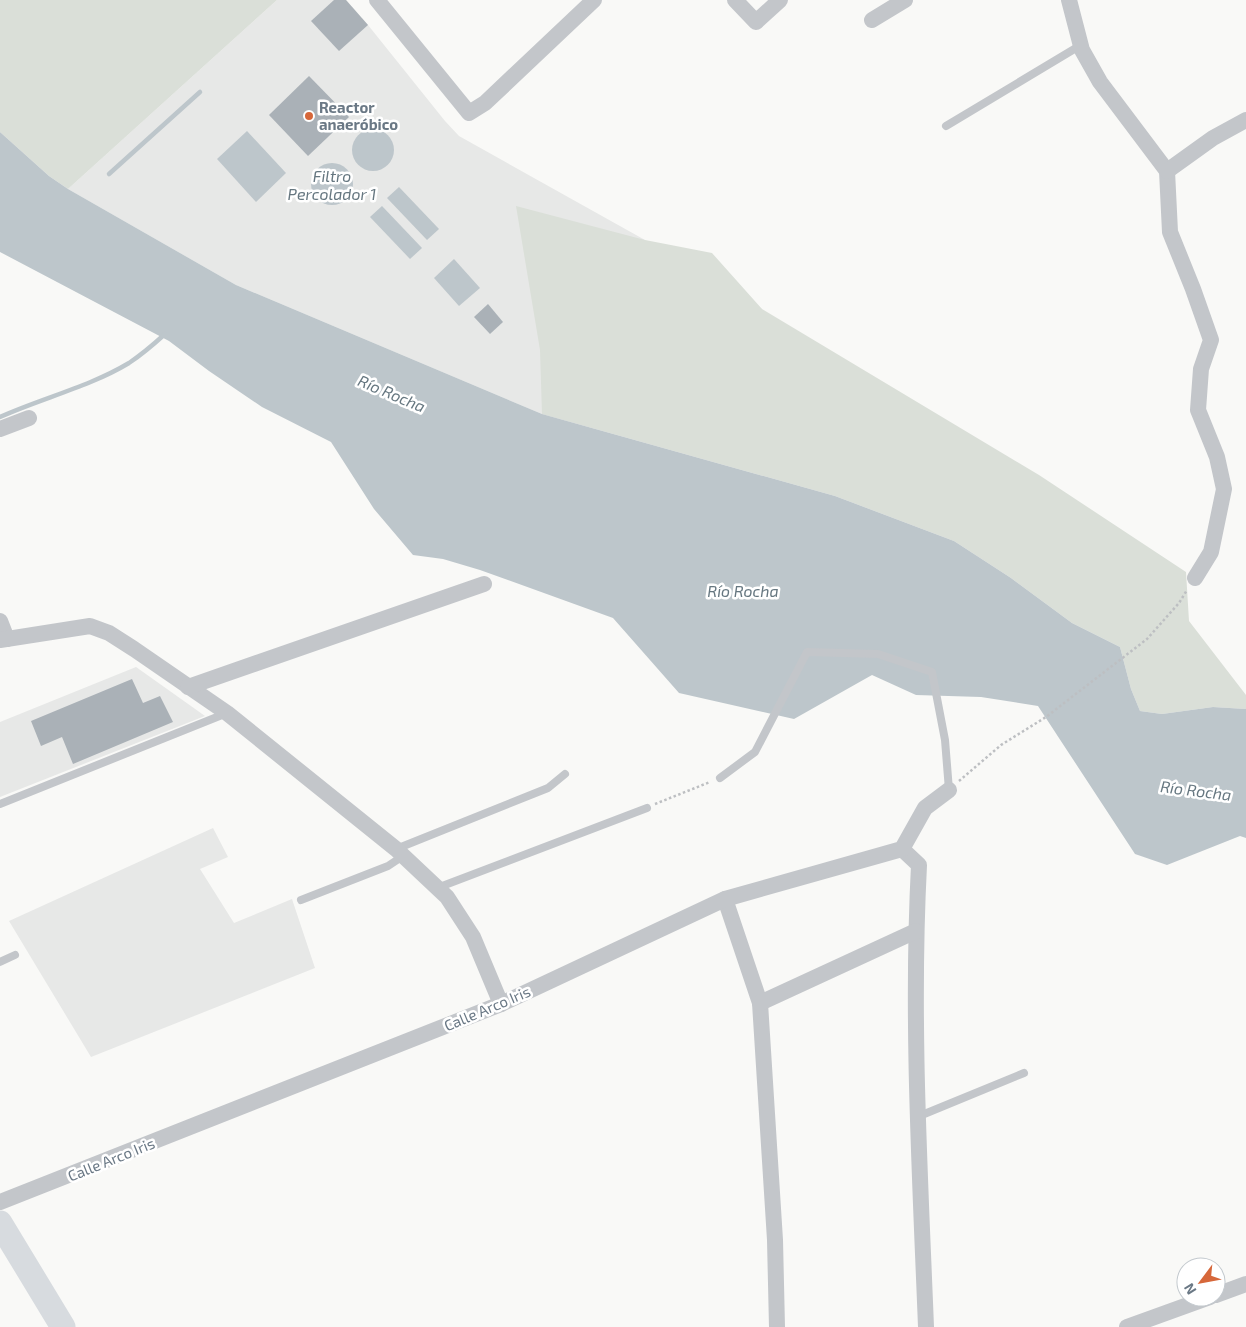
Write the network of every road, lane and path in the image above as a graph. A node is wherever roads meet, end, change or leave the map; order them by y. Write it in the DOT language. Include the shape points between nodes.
graph roads {
  1 [pos="377,0"];
  2 [pos="594,0"];
  3 [pos="735,0"];
  4 [pos="780,0"];
  5 [pos="905,0"];
  6 [pos="1070,0"];
  7 [pos="872,20"];
  8 [pos="1081,46"];
  9 [pos="1246,120"];
  10 [pos="946,126"];
  11 [pos="1166,171"];
  12 [pos="28,418"];
  13 [pos="0,429"];
  14 [pos="1195,578"];
  15 [pos="484,584"];
  16 [pos="0,621"];
  17 [pos="3,640"];
  18 [pos="188,687"];
  19 [pos="226,713"];
  20 [pos="565,774"];
  21 [pos="720,778"];
  22 [pos="949,790"];
  23 [pos="0,804"];
  24 [pos="647,808"];
  25 [pos="902,849"];
  26 [pos="400,852"];
  27 [pos="437,888"];
  28 [pos="725,899"];
  29 [pos="301,900"];
  30 [pos="916,931"];
  31 [pos="15,955"];
  32 [pos="0,962"];
  33 [pos="760,1003"];
  34 [pos="501,1004"];
  35 [pos="1024,1073"];
  36 [pos="917,1117"];
  37 [pos="0,1202"];
  38 [pos="0,1224"];
  39 [pos="1246,1284"];
  40 [pos="1226,1291"];
  41 [pos="1182,1307"];
  42 [pos="63,1327"];
  43 [pos="777,1327"];
  44 [pos="926,1327"];
  45 [pos="1127,1327"];
  1 -- 2 [label="street" via="469,113 485,103"];
  3 -- 4 [label="street" via="756,22"];
  5 -- 7 [label="street"];
  6 -- 8 [label="street"];
  8 -- 10 [label="lane"];
  8 -- 11 [label="street" via="1100,82"];
  9 -- 11 [label="street" via="1213,138"];
  11 -- 14 [label="street" via="1170,232 1211,340 1201,369 1198,410 1217,457 1224,489 1211,552"];
  12 -- 13 [label="street"];
  14 -- 22 [label="path" via="1179,603 1147,639 1046,717 1001,745"];
  15 -- 18 [label="street"];
  16 -- 17 [label="street"];
  17 -- 18 [label="street" via="90,626 109,633"];
  18 -- 19 [label="street"];
  19 -- 23 [label="lane"];
  19 -- 26 [label="street"];
  20 -- 26 [label="lane" via="548,788"];
  21 -- 22 [label="lane" via="755,752 807,652 878,654 932,672 945,740"];
  21 -- 24 [label="path"];
  22 -- 25 [label="street" via="925,808"];
  24 -- 27 [label="lane"];
  25 -- 28 [label="street, Calle Arco Iris"];
  25 -- 30 [label="street" via="919,865"];
  26 -- 27 [label="street"];
  26 -- 29 [label="lane" via="388,866"];
  27 -- 34 [label="street" via="447,897 473,937"];
  28 -- 33 [label="street"];
  28 -- 34 [label="street, Calle Arco Iris"];
  30 -- 33 [label="street"];
  30 -- 36 [label="street"];
  31 -- 32 [label="lane"];
  33 -- 43 [label="street" via="775,1240"];
  34 -- 37 [label="street, Calle Arco Iris"];
  35 -- 36 [label="lane"];
  36 -- 44 [label="street"];
  38 -- 42 [label="main road"];
  39 -- 40 [label="street"];
  41 -- 45 [label="street"];
}
